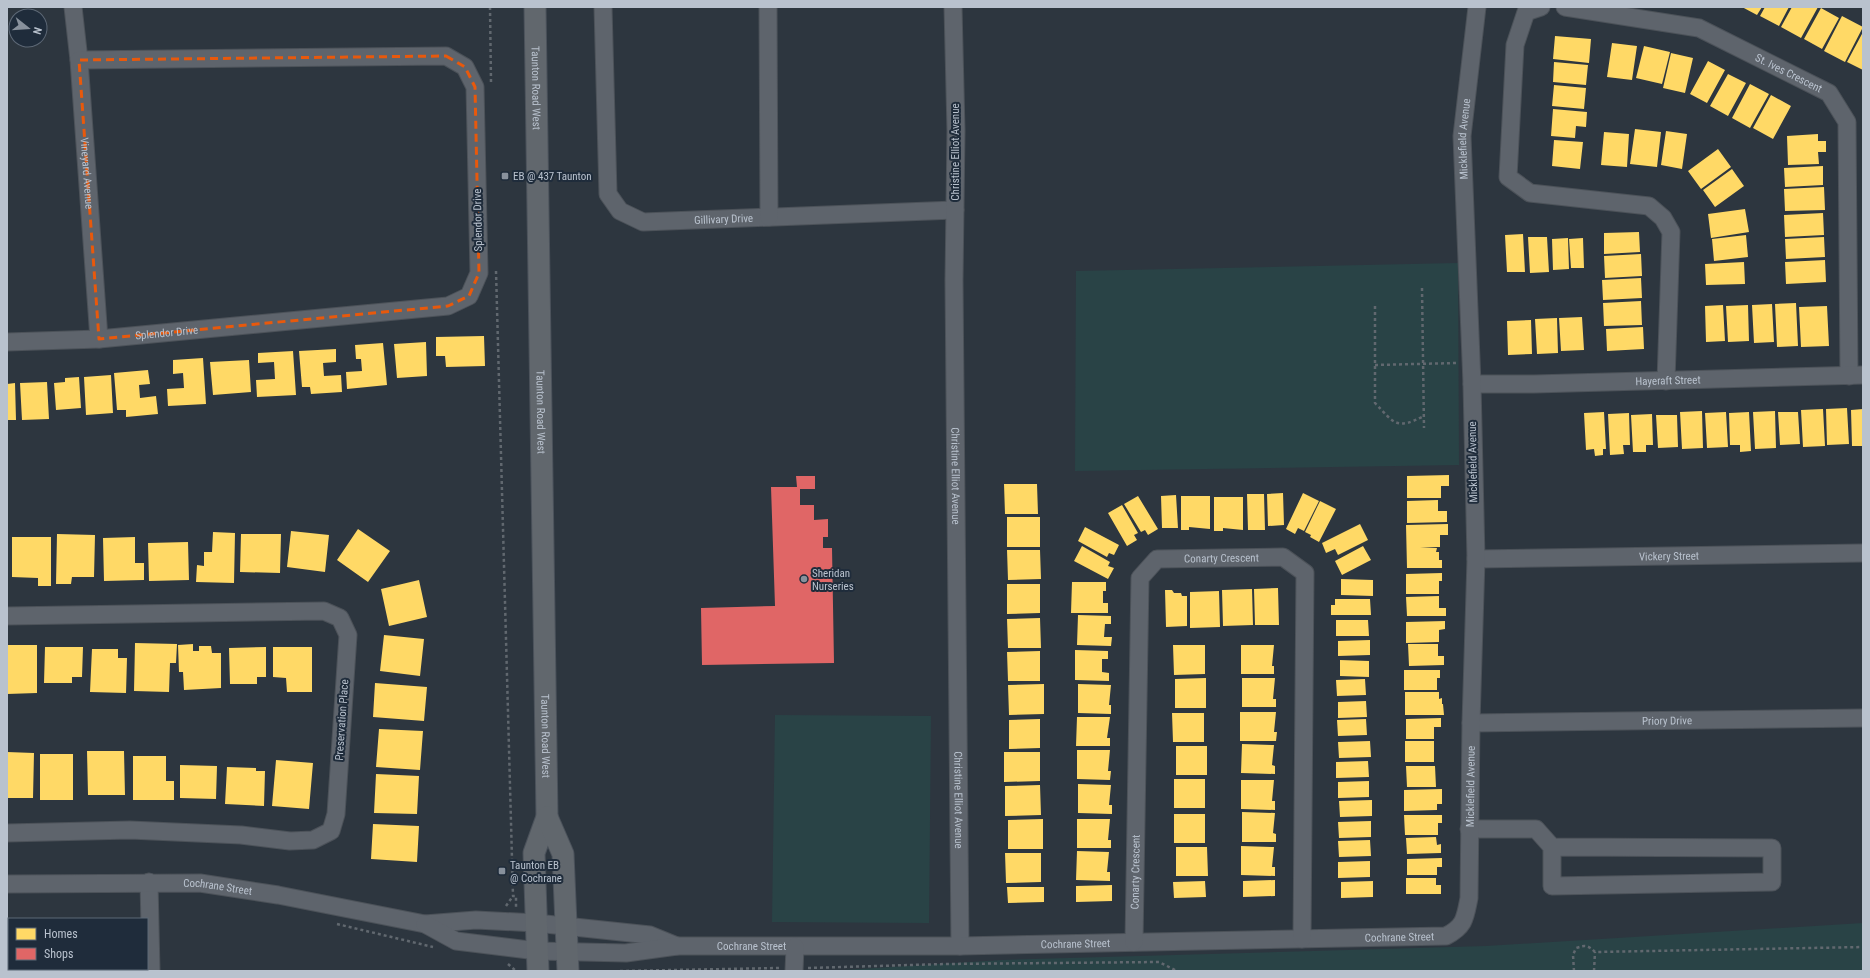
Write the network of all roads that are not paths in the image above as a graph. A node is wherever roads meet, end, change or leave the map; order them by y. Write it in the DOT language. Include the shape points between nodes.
graph roads {
  1 [pos="73,7"];
  2 [pos="535,7"];
  3 [pos="603,7"];
  4 [pos="768,7"];
  5 [pos="953,7"];
  6 [pos="1478,7"];
  7 [pos="1541,7"];
  8 [pos="1564,7"];
  9 [pos="79,60"];
  10 [pos="955,210"];
  11 [pos="769,217"];
  12 [pos="99,339"];
  13 [pos="7,342"];
  14 [pos="1856,376"];
  15 [pos="1666,381"];
  16 [pos="1472,384"];
  17 [pos="1863,553"];
  18 [pos="1476,559"];
  19 [pos="7,616"];
  20 [pos="1863,718"];
  21 [pos="1471,723"];
  22 [pos="547,817"];
  23 [pos="1469,829"];
  24 [pos="7,833"];
  25 [pos="1552,848"];
  26 [pos="149,882"];
  27 [pos="7,884"];
  28 [pos="1465,918"];
  29 [pos="536,923"];
  30 [pos="425,924"];
  31 [pos="567,926"];
  32 [pos="1302,939"];
  33 [pos="1134,942"];
  34 [pos="677,946"];
  35 [pos="960,946"];
  36 [pos="794,947"];
  37 [pos="538,961"];
  38 [pos="568,961"];
  39 [pos="151,971"];
  40 [pos="794,971"];
  1 -- 9 [label="street, Vineyard Avenue"];
  2 -- 22 [label="main road, Taunton Road West"];
  3 -- 11 [label="street, Gillivary Drive" via="608,194 620,211 643,222"];
  4 -- 11 [label="street"];
  5 -- 10 [label="street, Christine Elliot Avenue"];
  6 -- 16 [label="street, Micklefield Avenue" via="1462,136"];
  7 -- 15 [label="street" via="1526,12 1515,45 1508,177 1530,193 1649,206 1664,218 1671,232"];
  8 -- 14 [label="street, St. Ives Crescent" via="1699,28 1829,93 1847,122"];
  9 -- 12 [label="street, Vineyard Avenue"];
  9 -- 12 [label="street, Splendor Drive" via="446,56 465,67 474,87 479,273 469,296 448,306"];
  10 -- 11 [label="street, Gillivary Drive"];
  10 -- 35 [label="street, Christine Elliot Avenue"];
  12 -- 13 [label="street, Splendor Drive"];
  14 -- 15 [label="street, Hayeraft Street"];
  15 -- 16 [label="street, Hayeraft Street"];
  16 -- 18 [label="street, Micklefield Avenue"];
  17 -- 18 [label="street, Vickery Street"];
  18 -- 21 [label="street, Micklefield Avenue"];
  19 -- 24 [label="street, Preservation Place" via="324,611 340,618 348,635 336,814 331,831 313,840 290,841 241,835 130,830"];
  20 -- 21 [label="street, Priory Drive"];
  21 -- 23 [label="street, Micklefield Avenue"];
  22 -- 29 [label="main road, Taunton Road West" via="534,853"];
  22 -- 31 [label="main road, Taunton Road West" via="563,854"];
  23 -- 25 [label="street" via="1536,829"];
  23 -- 28 [label="street, Micklefield Avenue" via="1469,898"];
  25 -- 25 [label="street" via="1772,848 1772,882 1552,886"];
  26 -- 27 [label="street, Cochrane Street"];
  26 -- 30 [label="street, Cochrane Street" via="223,885"];
  26 -- 39 [label="street"];
  28 -- 32 [label="street, Cochrane Street" via="1458,929 1446,936"];
  29 -- 30 [label="street, Cochrane Street" via="476,920"];
  29 -- 31 [label="street, Cochrane Street"];
  29 -- 37 [label="main road, Taunton Road West"];
  30 -- 37 [label="street, Cochrane Street" via="456,941"];
  31 -- 34 [label="street, Cochrane Street" via="650,935"];
  31 -- 38 [label="main road, Taunton Road West"];
  32 -- 33 [label="street, Cochrane Street"];
  32 -- 33 [label="street, Conarty Crescent" via="1305,573 1283,557 1157,559 1140,578"];
  33 -- 35 [label="street, Cochrane Street"];
  34 -- 36 [label="street, Cochrane Street"];
  34 -- 38 [label="street, Cochrane Street"];
  35 -- 36 [label="street, Cochrane Street"];
  36 -- 40 [label="street"];
  37 -- 38 [label="street, Cochrane Street"];
}
